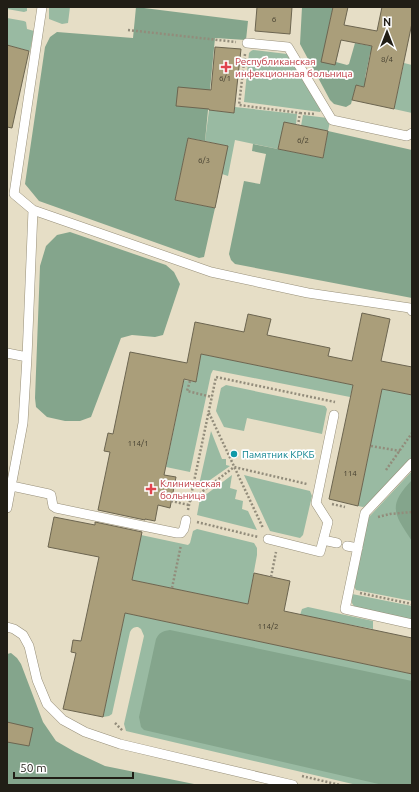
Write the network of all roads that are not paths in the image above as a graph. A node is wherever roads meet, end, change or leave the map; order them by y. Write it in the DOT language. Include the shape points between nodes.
graph roads {
  1 [pos="42,7"];
  2 [pos="247,43"];
  3 [pos="412,133"];
  4 [pos="33,210"];
  5 [pos="412,311"];
  6 [pos="7,353"];
  7 [pos="27,357"];
  8 [pos="334,415"];
  9 [pos="412,463"];
  10 [pos="9,485"];
  11 [pos="7,508"];
  12 [pos="185,524"];
  13 [pos="268,539"];
  14 [pos="324,540"];
  15 [pos="337,543"];
  16 [pos="347,546"];
  17 [pos="358,548"];
  18 [pos="412,624"];
  19 [pos="7,627"];
  20 [pos="293,785"];
  1 -- 4 [label="lane" via="14,194"];
  2 -- 3 [label="lane" via="288,47 332,120 407,136"];
  4 -- 5 [label="lane" via="211,272 308,293 410,308"];
  4 -- 7 [label="lane"];
  6 -- 7 [label="lane"];
  7 -- 10 [label="lane" via="23,423"];
  8 -- 14 [label="lane" via="316,503 328,522"];
  9 -- 17 [label="lane" via="365,513"];
  10 -- 11 [label="lane"];
  10 -- 12 [label="lane" via="49,494 56,508 177,533 181,533"];
  13 -- 14 [label="lane" via="320,552"];
  14 -- 15 [label="lane"];
  16 -- 17 [label="lane"];
  17 -- 18 [label="lane" via="345,609"];
  19 -- 20 [label="lane" via="14,628 23,635 29,646 37,680 47,704 63,720 85,732 120,744"];
}
